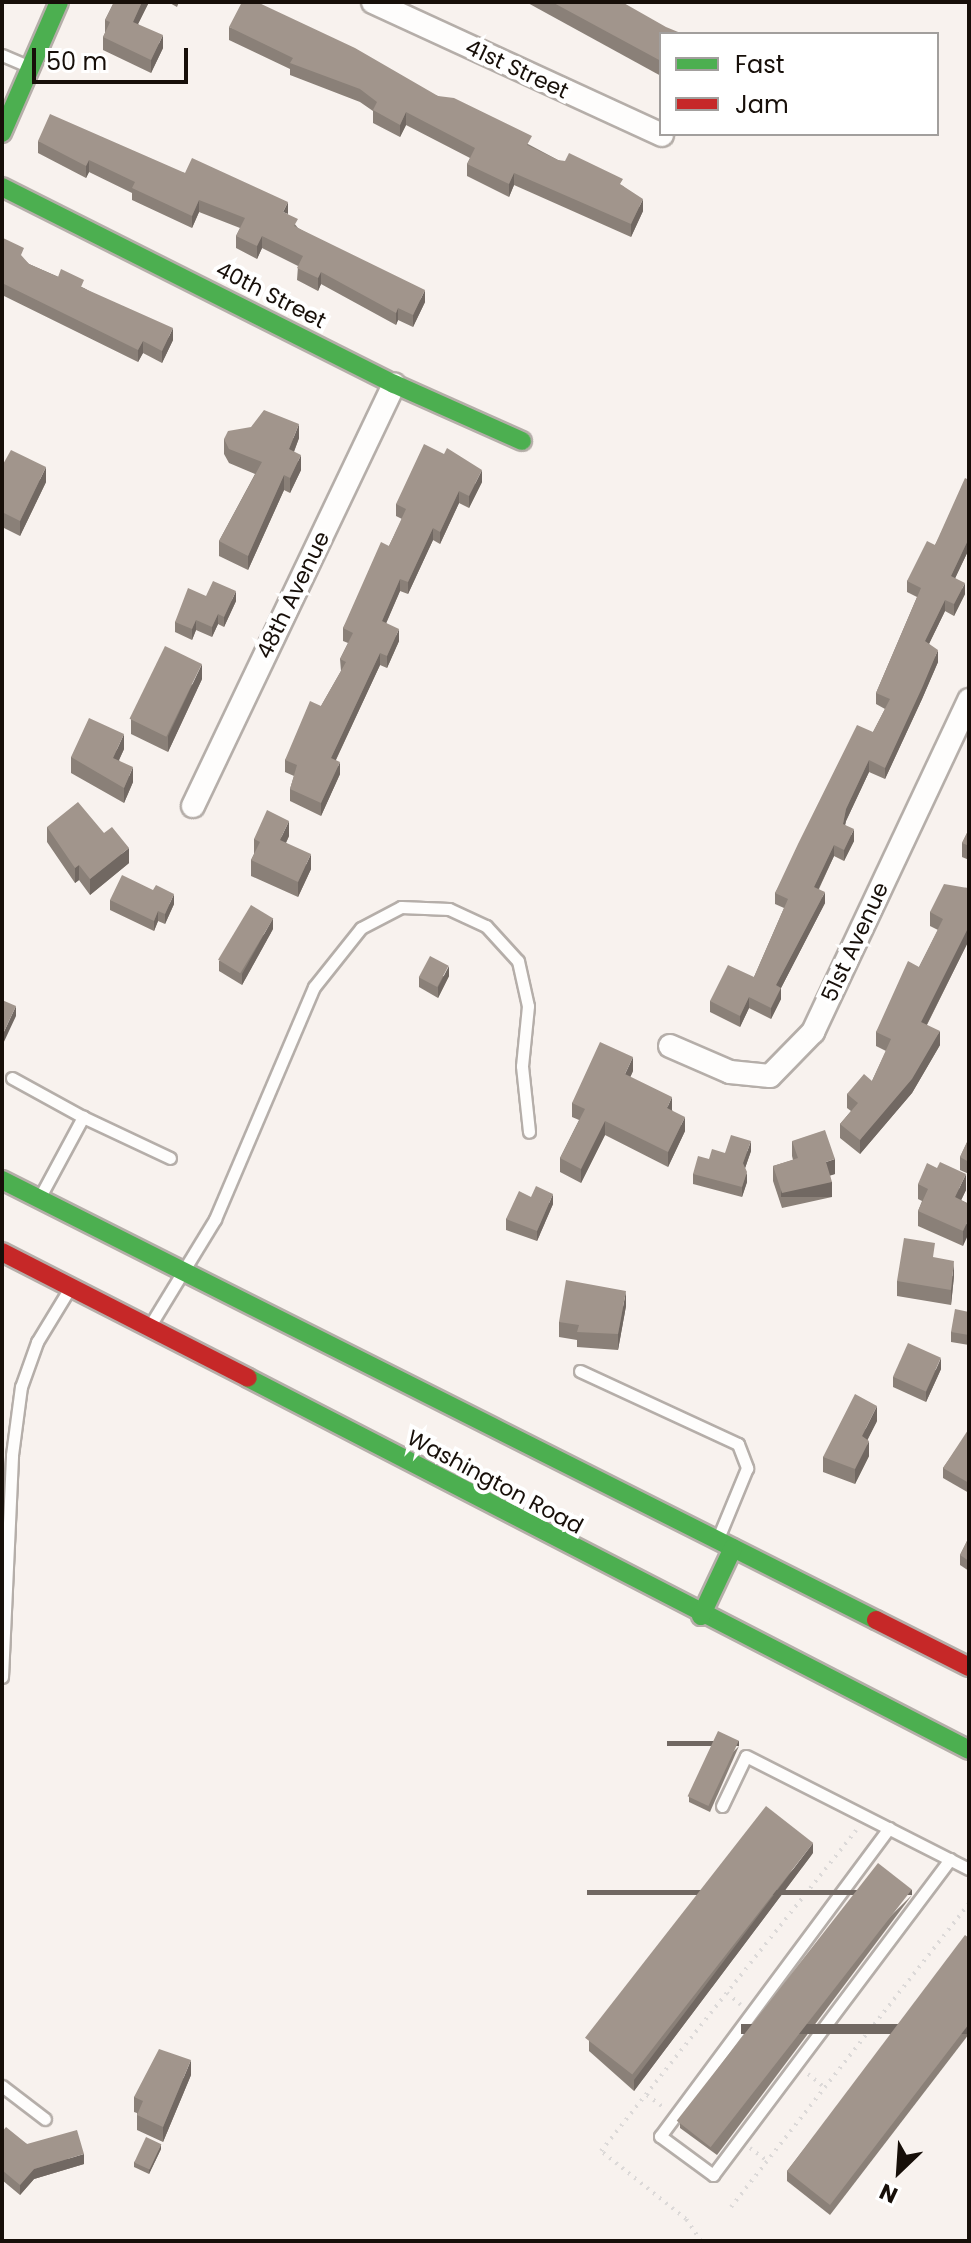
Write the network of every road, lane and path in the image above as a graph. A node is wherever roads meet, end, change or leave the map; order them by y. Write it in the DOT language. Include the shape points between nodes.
graph roads {
  1 [pos="59,2"];
  2 [pos="373,2"];
  3 [pos="2,55"];
  4 [pos="30,67"];
  5 [pos="2,133"];
  6 [pos="659,134"];
  7 [pos="2,187"];
  8 [pos="394,384"];
  9 [pos="522,441"];
  10 [pos="969,700"];
  11 [pos="193,806"];
  12 [pos="670,1046"];
  13 [pos="12,1078"];
  14 [pos="83,1117"];
  15 [pos="529,1132"];
  16 [pos="170,1158"];
  17 [pos="2,1180"];
  18 [pos="39,1199"];
  19 [pos="2,1252"];
  20 [pos="183,1272"];
  21 [pos="70,1287"];
  22 [pos="149,1328"];
  23 [pos="580,1371"];
  24 [pos="725,1544"];
  25 [pos="701,1616"];
  26 [pos="969,1667"];
  27 [pos="2,1677"];
  28 [pos="969,1750"];
  29 [pos="722,1806"];
  30 [pos="889,1828"];
  31 [pos="857,1829"];
  32 [pos="950,1859"];
  33 [pos="969,1869"];
  34 [pos="969,1903"];
  35 [pos="796,2064"];
  36 [pos="2,2086"];
  37 [pos="824,2087"];
  38 [pos="45,2119"];
  39 [pos="731,2207"];
  40 [pos="701,2241"];
  1 -- 4 [label="main road"];
  2 -- 6 [label="street, 41st Street"];
  3 -- 4 [label="lane"];
  4 -- 5 [label="main road"];
  7 -- 8 [label="main road, 40th Street"];
  8 -- 9 [label="main road, 40th Street"];
  8 -- 11 [label="street, 48th Avenue"];
  10 -- 12 [label="street, 51st Avenue" via="813,1032 770,1076 730,1072"];
  13 -- 14 [label="lane"];
  14 -- 16 [label="lane"];
  14 -- 18 [label="lane"];
  15 -- 20 [label="lane" via="522,1066 528,1006 518,961 486,926 449,909 401,907 361,928 314,987 215,1219"];
  17 -- 18 [label="main road, Washington Road"];
  18 -- 20 [label="main road, Washington Road"];
  19 -- 21 [label="main road, Washington Road"];
  20 -- 22 [label="lane"];
  20 -- 24 [label="main road, Washington Road"];
  21 -- 22 [label="main road, Washington Road"];
  21 -- 27 [label="lane" via="37,1342 21,1387 12,1455"];
  22 -- 25 [label="main road, Washington Road"];
  23 -- 24 [label="lane" via="738,1444 747,1468"];
  24 -- 25 [label="main road"];
  24 -- 26 [label="main road, Washington Road"];
  25 -- 28 [label="main road, Washington Road"];
  29 -- 30 [label="lane" via="746,1756"];
  30 -- 32 [label="lane"];
  30 -- 35 [label="lane" via="660,2136 713,2175"];
  31 -- 40 [label="path" via="601,2151 686,2219"];
  32 -- 33 [label="lane"];
  32 -- 35 [label="lane"];
  34 -- 37 [label="path"];
  35 -- 37 [label="path"];
  36 -- 38 [label="lane"];
  37 -- 39 [label="path"];
}
